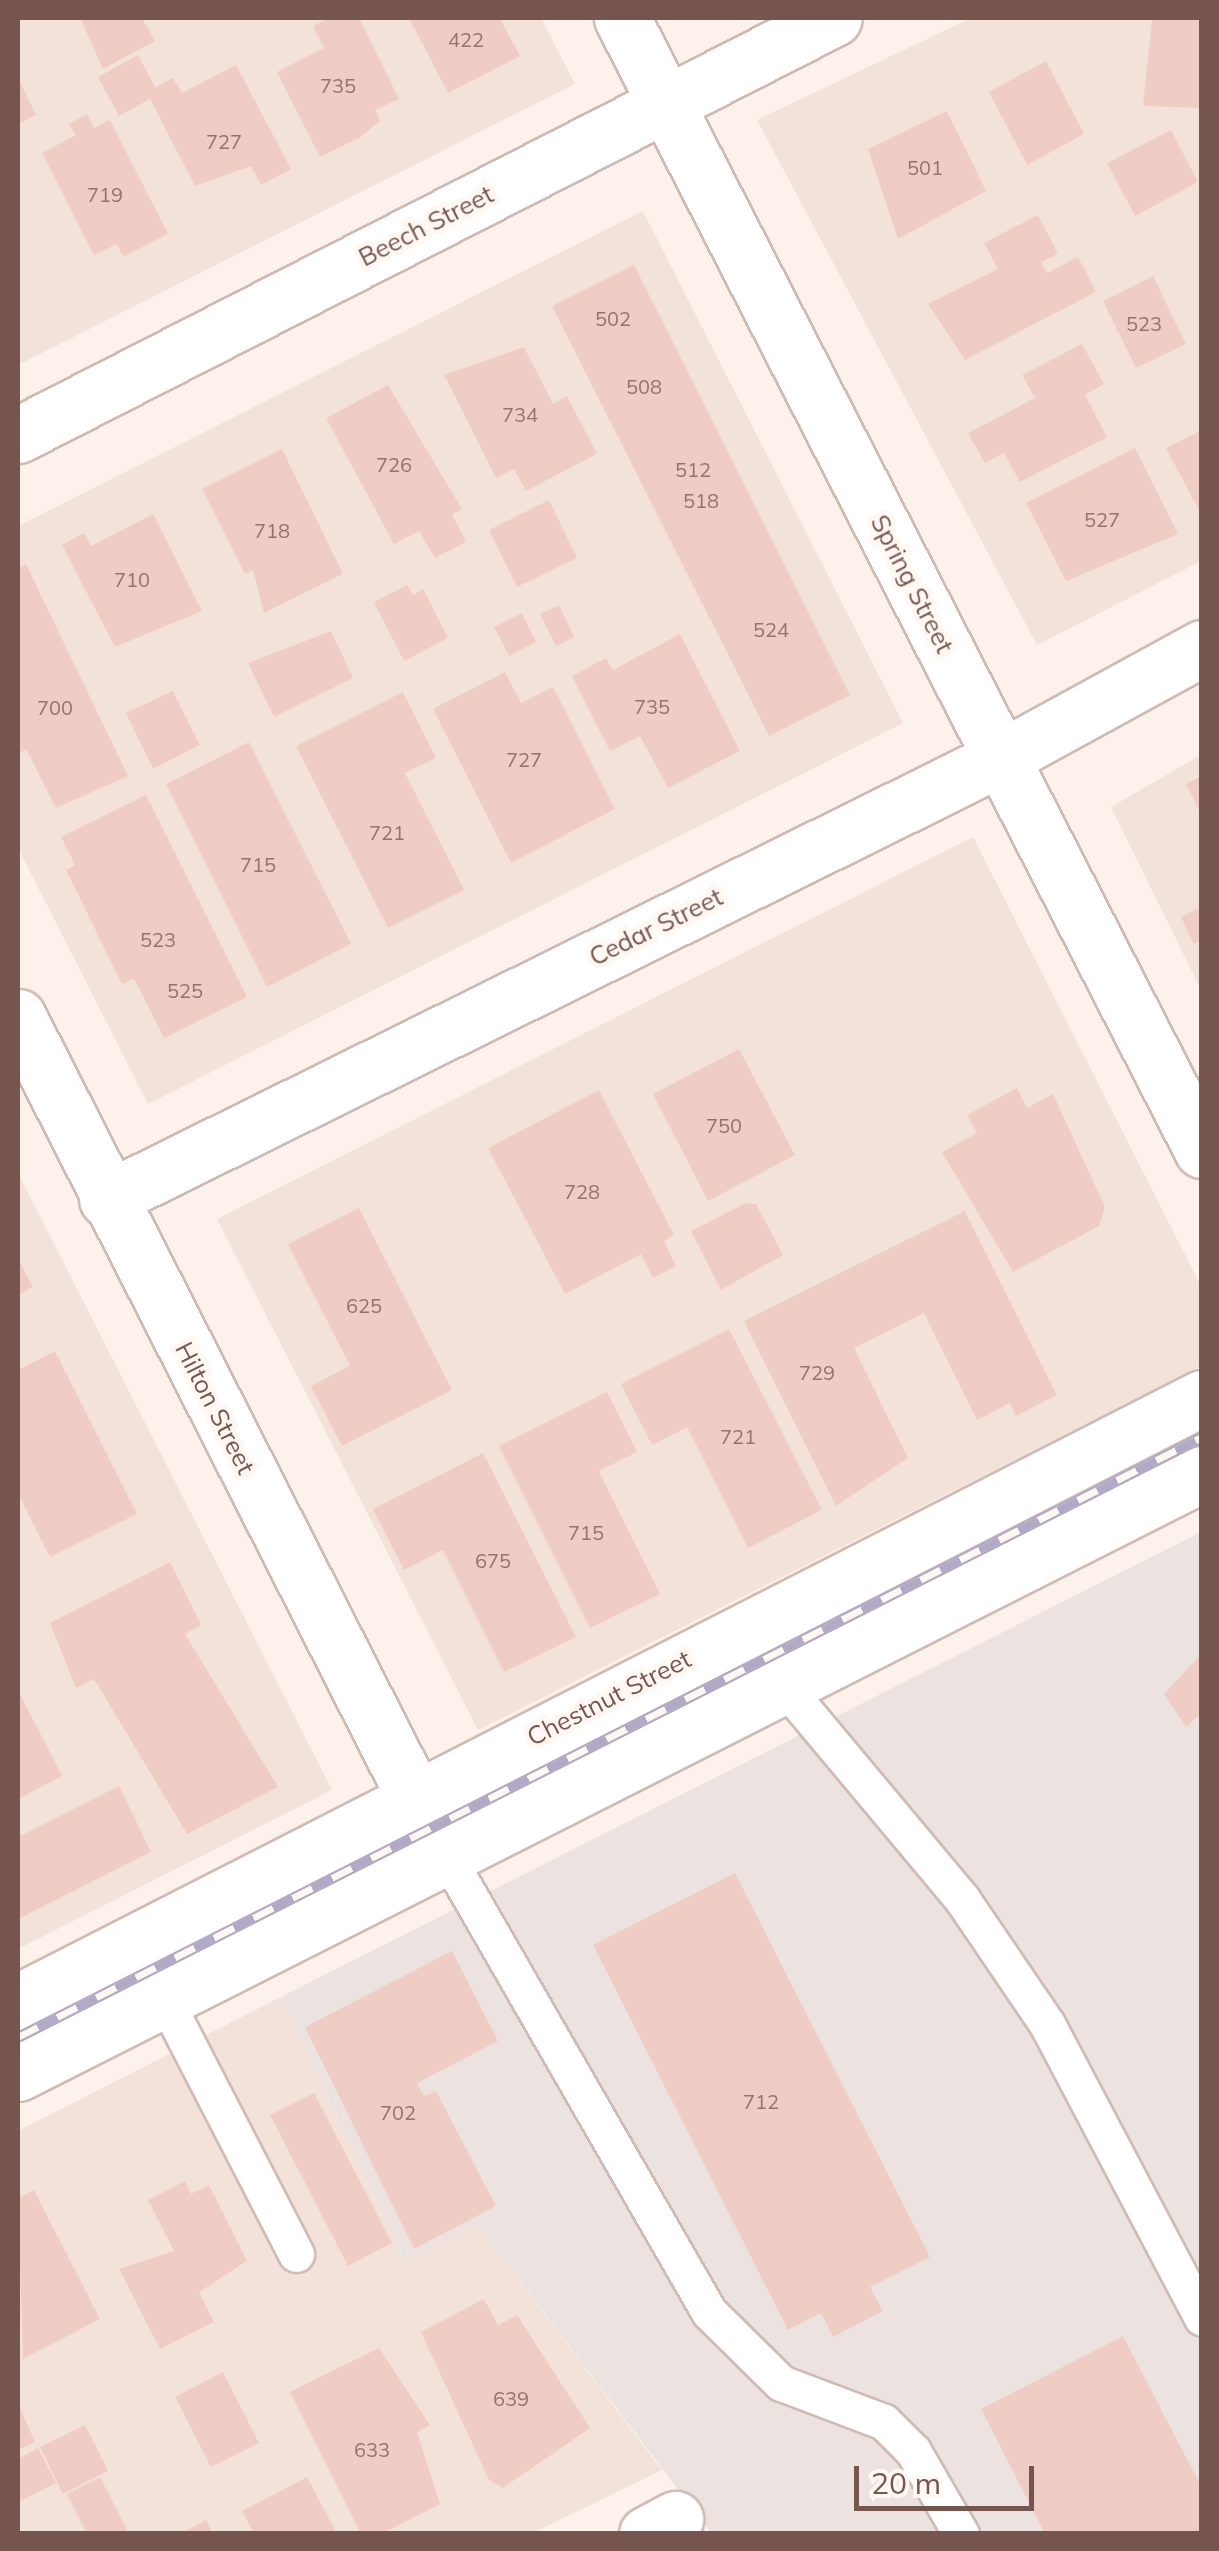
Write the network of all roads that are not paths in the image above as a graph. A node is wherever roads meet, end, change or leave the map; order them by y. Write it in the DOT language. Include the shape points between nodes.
graph roads {
  1 [pos="622,18"];
  2 [pos="834,18"];
  3 [pos="666,104"];
  4 [pos="18,435"];
  5 [pos="1202,648"];
  6 [pos="1001,758"];
  7 [pos="18,1018"];
  8 [pos="1202,1150"];
  9 [pos="107,1198"];
  10 [pos="1202,1398"];
  11 [pos="1202,1474"];
  12 [pos="784,1686"];
  13 [pos="415,1798"];
  14 [pos="446,1855"];
  15 [pos="164,1998"];
  16 [pos="18,2002"];
  17 [pos="18,2072"];
  18 [pos="296,2254"];
  19 [pos="1202,2318"];
  20 [pos="960,2534"];
  1 -- 3 [label="street, Spring Street"];
  2 -- 3 [label="street, Beech Street"];
  3 -- 4 [label="street, Beech Street"];
  3 -- 6 [label="street, Spring Street"];
  5 -- 6 [label="street, Cedar Street"];
  6 -- 8 [label="street, Spring Street"];
  6 -- 9 [label="street, Cedar Street"];
  7 -- 9 [label="street, Hilton Street"];
  9 -- 13 [label="street, Hilton Street"];
  10 -- 13 [label="street, Chestnut Street"];
  11 -- 12 [label="street"];
  12 -- 14 [label="street"];
  12 -- 19 [label="lane" via="962,1898 1047,2024"];
  13 -- 16 [label="street, Chestnut Street"];
  14 -- 15 [label="street"];
  14 -- 20 [label="lane" via="710,2312 781,2383 884,2422 913,2451"];
  15 -- 17 [label="street"];
  15 -- 18 [label="lane"];
}
